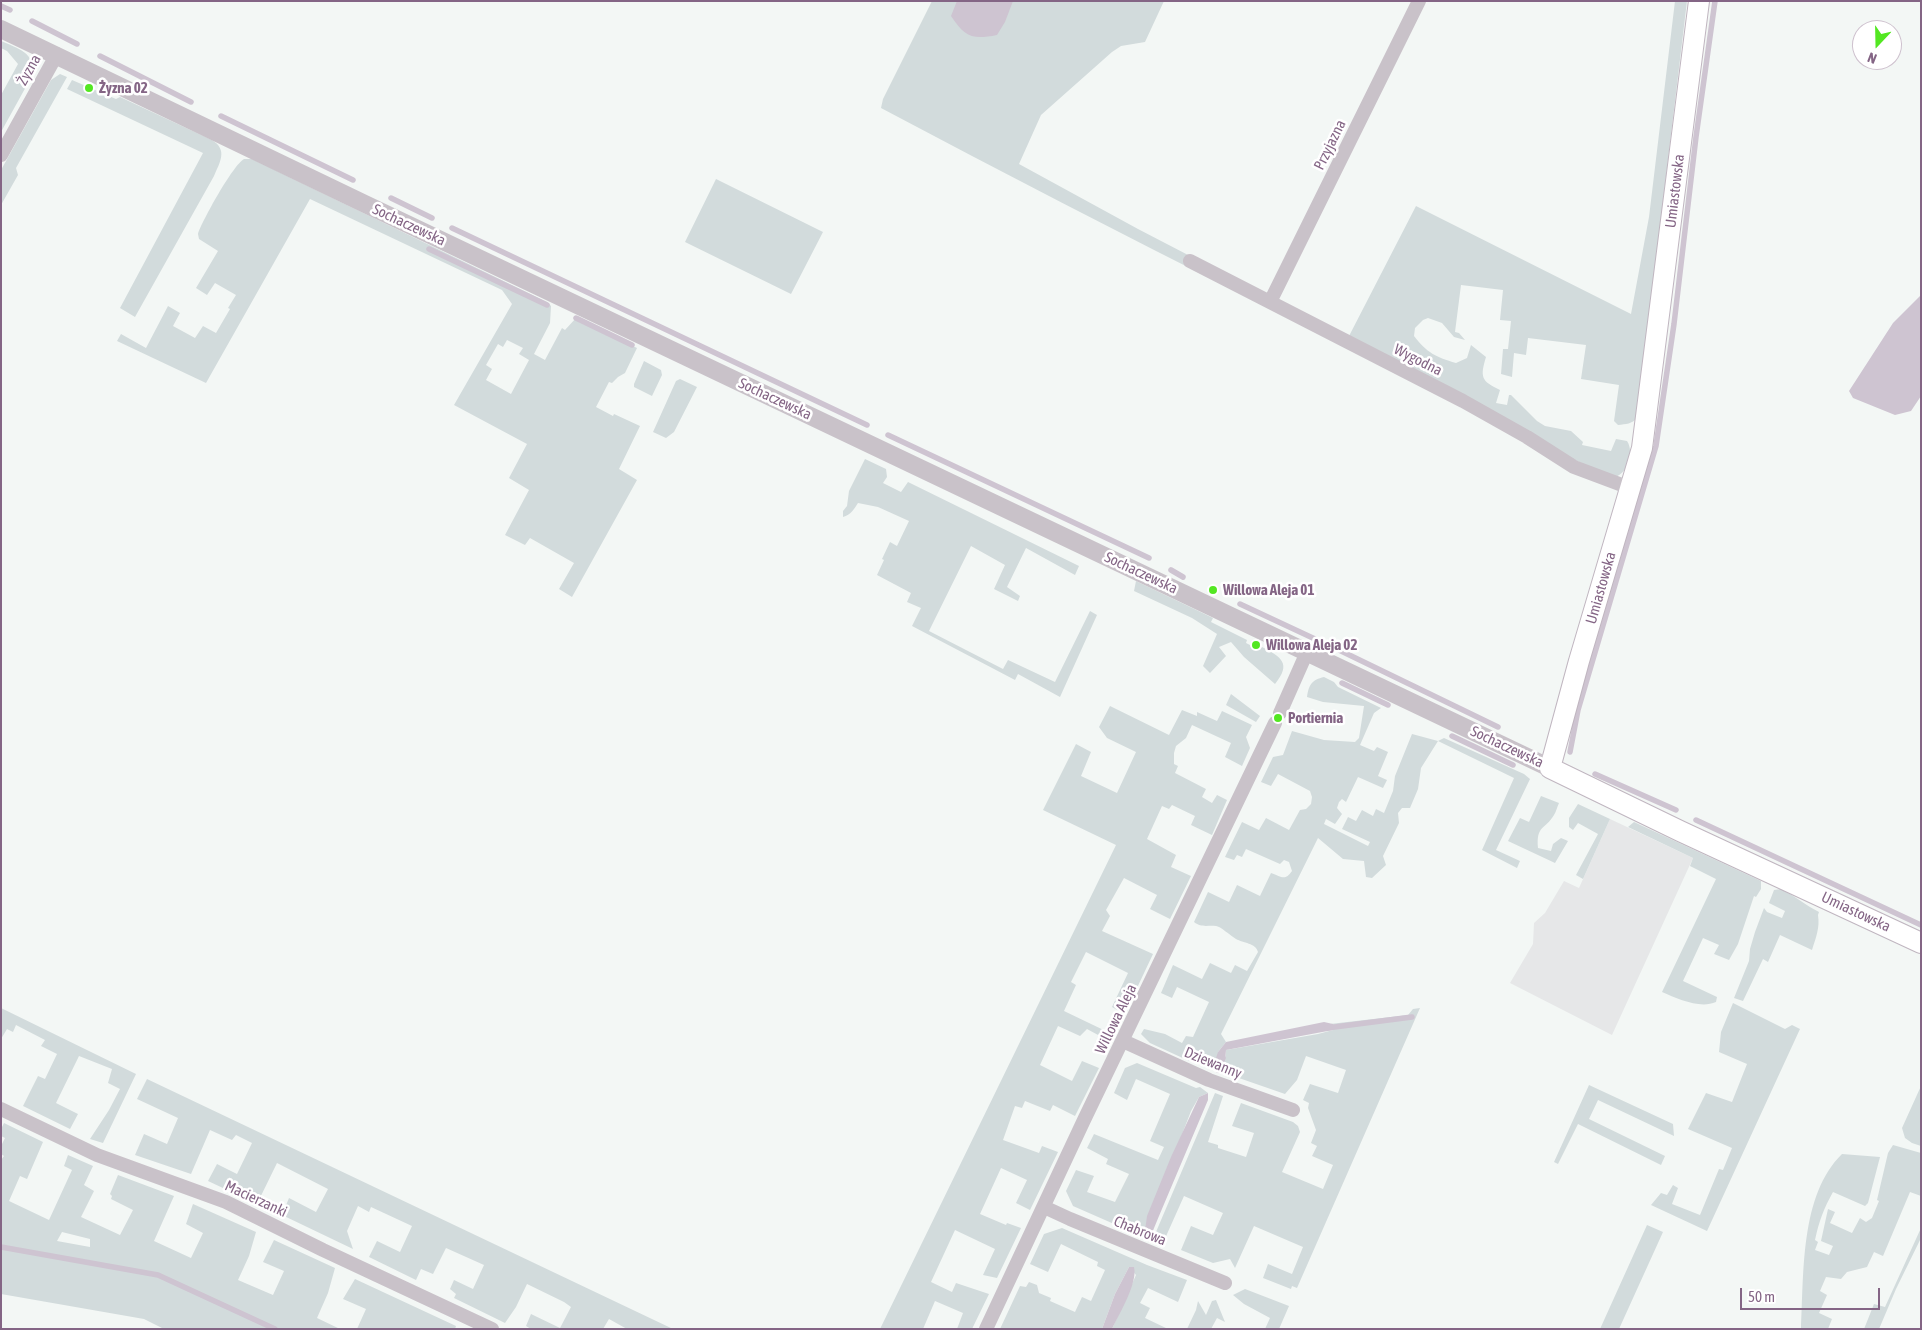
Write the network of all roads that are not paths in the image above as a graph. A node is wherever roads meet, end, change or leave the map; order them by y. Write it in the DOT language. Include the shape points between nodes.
graph roads {
  1 [pos="1419,1"];
  2 [pos="1699,1"];
  3 [pos="1,29"];
  4 [pos="57,54"];
  5 [pos="1,155"];
  6 [pos="1190,261"];
  7 [pos="1270,302"];
  8 [pos="1630,488"];
  9 [pos="1307,652"];
  10 [pos="1550,768"];
  11 [pos="1921,943"];
  12 [pos="1123,1041"];
  13 [pos="1,1109"];
  14 [pos="1294,1110"];
  15 [pos="1044,1207"];
  16 [pos="1225,1283"];
  17 [pos="492,1329"];
  18 [pos="986,1329"];
  1 -- 7 [label="street, Przyjazna"];
  2 -- 8 [label="main road, Umiastowska" via="1642,448"];
  3 -- 4 [label="street, Sochaczewska"];
  4 -- 5 [label="street, Żyzna"];
  4 -- 9 [label="street, Sochaczewska" via="356,200"];
  6 -- 7 [label="street, Wygodna"];
  7 -- 8 [label="street, Wygodna" via="1463,401 1574,467"];
  8 -- 10 [label="main road, Umiastowska"];
  9 -- 10 [label="street, Sochaczewska"];
  9 -- 12 [label="street, Willowa Aleja"];
  10 -- 11 [label="main road, Umiastowska"];
  12 -- 14 [label="street, Dziewanny" via="1209,1080"];
  12 -- 15 [label="street, Willowa Aleja"];
  13 -- 17 [label="street, Macierzanki" via="97,1155 226,1202"];
  15 -- 16 [label="street, Chabrowa"];
  15 -- 18 [label="street, Willowa Aleja"];
}
